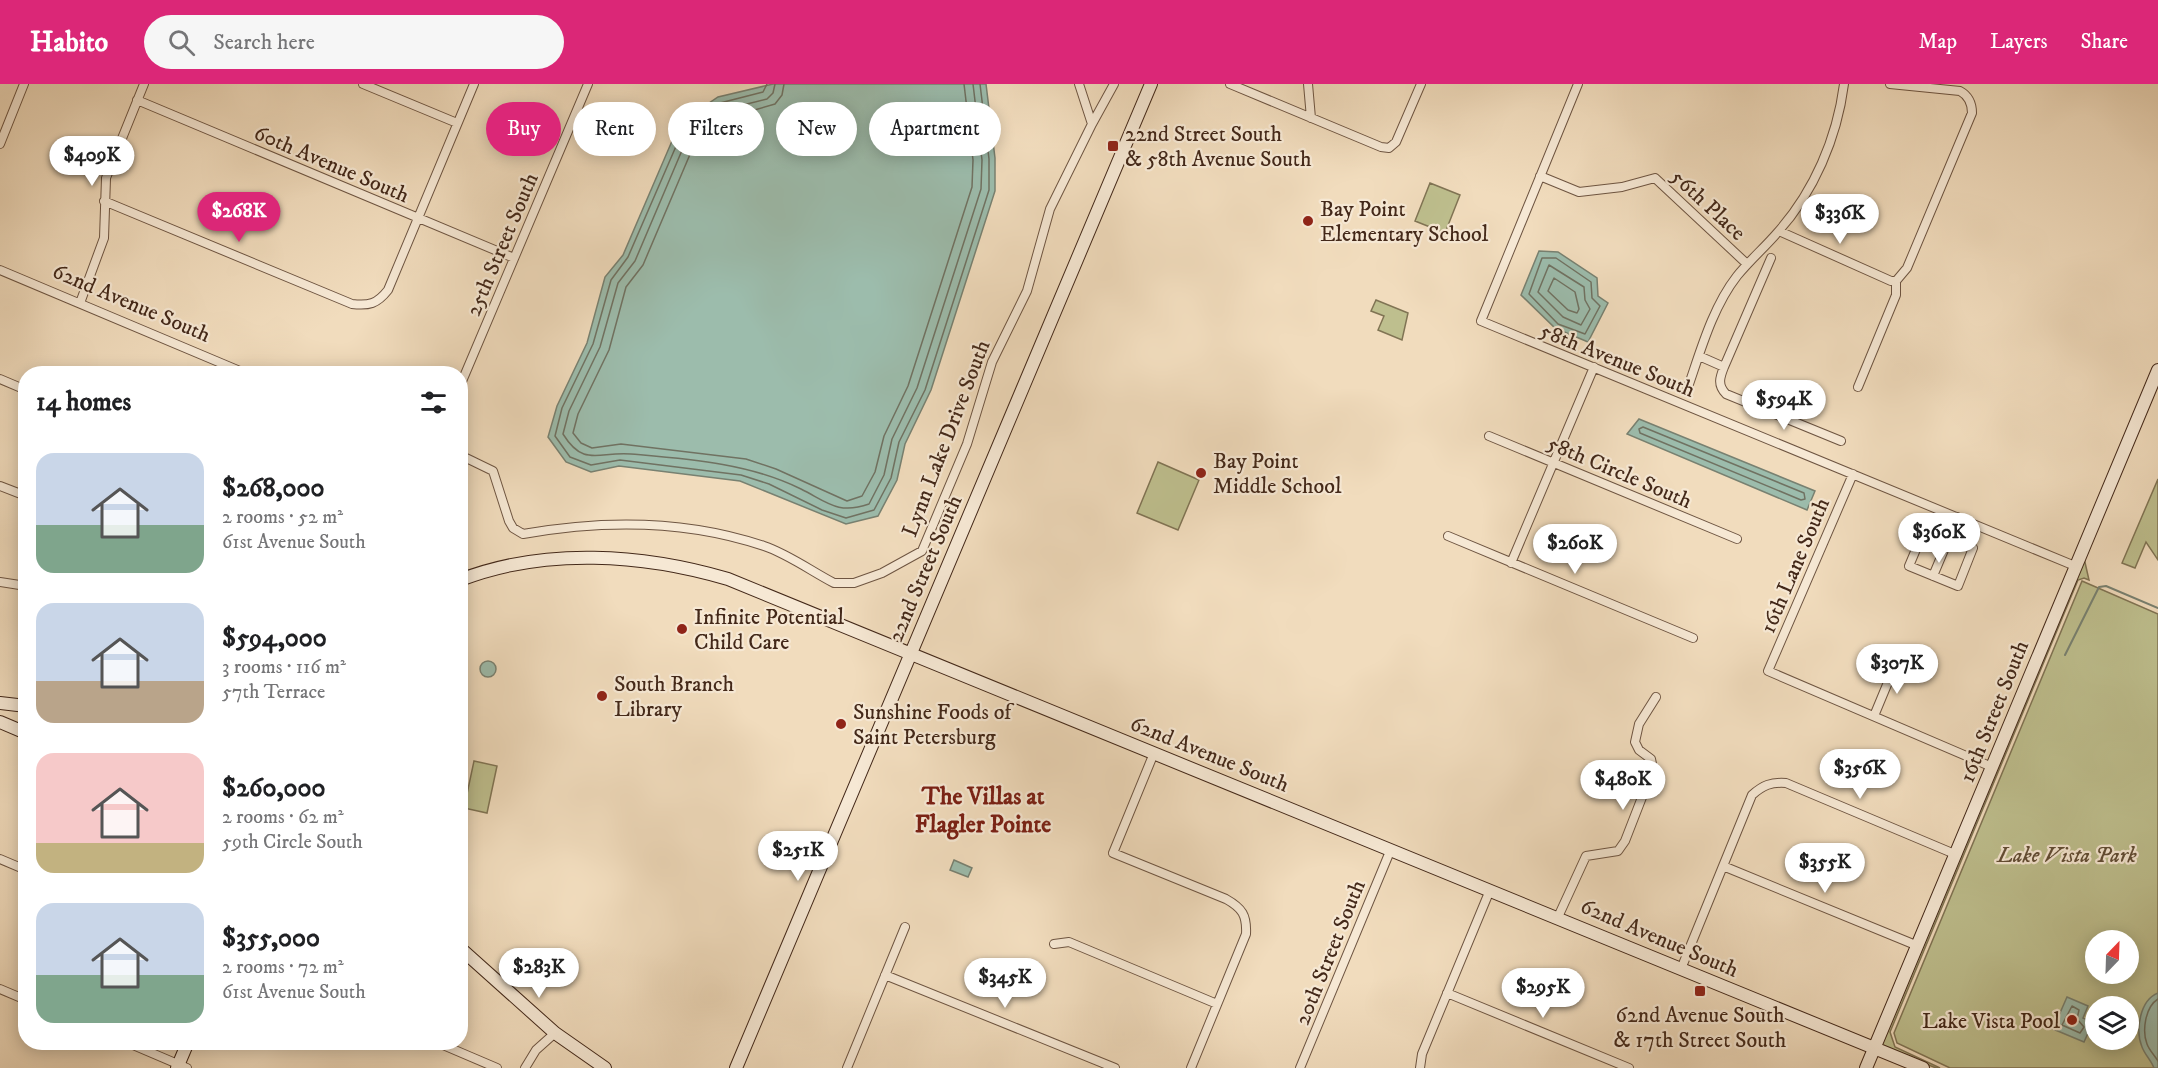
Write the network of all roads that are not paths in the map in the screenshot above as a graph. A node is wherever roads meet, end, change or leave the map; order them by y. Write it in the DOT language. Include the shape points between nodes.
graph roads {
  1 [pos="24,84"];
  2 [pos="144,84"];
  3 [pos="363,84"];
  4 [pos="474,84"];
  5 [pos="588,84"];
  6 [pos="1079,84"];
  7 [pos="1114,84"];
  8 [pos="1151,84"];
  9 [pos="1230,84"];
  10 [pos="1308,84"];
  11 [pos="1421,84"];
  12 [pos="1578,84"];
  13 [pos="1844,84"];
  14 [pos="1890,84"];
  15 [pos="137,100"];
  16 [pos="1311,118"];
  17 [pos="457,123"];
  18 [pos="1092,124"];
  19 [pos="0,144"];
  20 [pos="1540,176"];
  21 [pos="104,201"];
  22 [pos="418,218"];
  23 [pos="1779,231"];
  24 [pos="514,258"];
  25 [pos="1771,258"];
  26 [pos="1747,264"];
  27 [pos="0,270"];
  28 [pos="1896,281"];
  29 [pos="80,303"];
  30 [pos="1699,356"];
  31 [pos="228,366"];
  32 [pos="468,367"];
  33 [pos="1594,367"];
  34 [pos="1724,367"];
  35 [pos="2158,370"];
  36 [pos="0,380"];
  37 [pos="18,387"];
  38 [pos="1858,387"];
  39 [pos="1687,390"];
  40 [pos="1489,436"];
  41 [pos="1840,441"];
  42 [pos="468,459"];
  43 [pos="1555,463"];
  44 [pos="1853,474"];
  45 [pos="0,486"];
  46 [pos="18,493"];
  47 [pos="1957,517"];
  48 [pos="1448,536"];
  49 [pos="1949,538"];
  50 [pos="1737,539"];
  51 [pos="1511,563"];
  52 [pos="2075,566"];
  53 [pos="1933,576"];
  54 [pos="468,578"];
  55 [pos="0,582"];
  56 [pos="18,585"];
  57 [pos="1693,638"];
  58 [pos="911,653"];
  59 [pos="1896,663"];
  60 [pos="1656,697"];
  61 [pos="0,703"];
  62 [pos="18,705"];
  63 [pos="1874,716"];
  64 [pos="0,722"];
  65 [pos="18,730"];
  66 [pos="1154,753"];
  67 [pos="1992,767"];
  68 [pos="1391,849"];
  69 [pos="1957,855"];
  70 [pos="0,859"];
  71 [pos="1723,866"];
  72 [pos="18,867"];
  73 [pos="1490,890"];
  74 [pos="1558,917"];
  75 [pos="905,927"];
  76 [pos="1054,944"];
  77 [pos="1917,946"];
  78 [pos="468,955"];
  79 [pos="1681,969"];
  80 [pos="885,975"];
  81 [pos="0,989"];
  82 [pos="1447,993"];
  83 [pos="18,997"];
  84 [pos="1217,1004"];
  85 [pos="555,1032"];
  86 [pos="1874,1048"];
  87 [pos="144,1050"];
  88 [pos="186,1050"];
  89 [pos="455,1050"];
  90 [pos="181,1067"];
  91 [pos="497,1068"];
  92 [pos="525,1068"];
  93 [pos="605,1068"];
  94 [pos="735,1068"];
  95 [pos="848,1068"];
  96 [pos="1115,1068"];
  97 [pos="1191,1068"];
  98 [pos="1300,1068"];
  99 [pos="1420,1068"];
  100 [pos="1629,1068"];
  101 [pos="1866,1068"];
  102 [pos="1923,1068"];
  1 -- 19 [label="street"];
  2 -- 15 [label="street"];
  3 -- 17 [label="street"];
  4 -- 17 [label="street"];
  5 -- 24 [label="street, 25th Street South"];
  6 -- 18 [label="street"];
  7 -- 18 [label="street"];
  8 -- 58 [label="street, 22nd Street South"];
  9 -- 16 [label="street"];
  10 -- 16 [label="street"];
  11 -- 16 [label="street" via="1396,142 1389,148"];
  12 -- 20 [label="street"];
  13 -- 23 [label="street" via="1835,131 1806,193"];
  14 -- 28 [label="street" via="1960,91 1971,103 1972,113 1907,268"];
  15 -- 21 [label="street" via="106,178"];
  15 -- 22 [label="street, 60th Avenue South"];
  17 -- 22 [label="street"];
  18 -- 42 [label="street, Lynn Lake Drive South" via="1050,209 1027,291 992,362 968,444 922,551 882,573 854,583 834,583 766,547 701,530 591,526 523,534 509,520 493,471"];
  20 -- 26 [label="street, 56th Place" via="1579,192 1655,178"];
  20 -- 33 [label="street, 58th Avenue South" via="1481,321"];
  21 -- 22 [label="street" via="352,304 369,306 388,290"];
  21 -- 29 [label="street" via="104,238"];
  22 -- 24 [label="street, 60th Avenue South"];
  23 -- 26 [label="street"];
  23 -- 28 [label="street"];
  24 -- 32 [label="street, 25th Street South"];
  25 -- 34 [label="street"];
  26 -- 30 [label="street" via="1725,295"];
  27 -- 29 [label="street, 62nd Avenue South"];
  28 -- 38 [label="street" via="1896,295"];
  29 -- 31 [label="street, 62nd Avenue South"];
  30 -- 34 [label="street"];
  30 -- 39 [label="street"];
  33 -- 43 [label="street"];
  33 -- 44 [label="street, 58th Avenue South"];
  34 -- 41 [label="street" via="1720,381 1726,394"];
  35 -- 52 [label="street, 16th Street South"];
  36 -- 37 [label="street"];
  40 -- 43 [label="street, 58th Circle South"];
  43 -- 50 [label="street, 58th Circle South"];
  43 -- 51 [label="street"];
  44 -- 47 [label="street, 58th Avenue South"];
  44 -- 63 [label="street, 16th Lane South" via="1768,671"];
  45 -- 46 [label="street"];
  47 -- 49 [label="street"];
  47 -- 52 [label="street, 58th Avenue South"];
  48 -- 51 [label="street"];
  49 -- 53 [label="street"];
  49 -- 53 [label="street" via="1925,528 1913,556 1909,566"];
  49 -- 53 [label="street" via="1973,548 1970,558 1958,586"];
  51 -- 57 [label="street"];
  52 -- 67 [label="street, 16th Street South"];
  54 -- 58 [label="street, 62nd Avenue South" via="556,560 622,558 658,562 728,579"];
  55 -- 56 [label="street"];
  58 -- 66 [label="street, 62nd Avenue South"];
  58 -- 94 [label="street, 22nd Street South"];
  59 -- 63 [label="street"];
  60 -- 74 [label="street" via="1640,724 1635,742 1651,759 1653,770 1625,841 1618,851 1586,856"];
  61 -- 62 [label="street"];
  63 -- 67 [label="street"];
  64 -- 65 [label="street"];
  66 -- 68 [label="street, 62nd Avenue South"];
  66 -- 84 [label="street" via="1113,853 1239,906 1246,919 1246,934"];
  67 -- 69 [label="street, 16th Street South"];
  68 -- 73 [label="street, 62nd Avenue South"];
  68 -- 98 [label="street, 20th Street South"];
  69 -- 71 [label="street" via="1786,783 1772,782 1752,795"];
  69 -- 77 [label="street, 16th Street South"];
  70 -- 72 [label="street"];
  71 -- 77 [label="street"];
  71 -- 79 [label="street"];
  73 -- 74 [label="street, 62nd Avenue South"];
  73 -- 82 [label="street"];
  74 -- 79 [label="street, 62nd Avenue South"];
  75 -- 80 [label="street"];
  76 -- 84 [label="street" via="1069,942"];
  77 -- 86 [label="street, 16th Street South"];
  78 -- 85 [label="street"];
  79 -- 86 [label="street, 62nd Avenue South"];
  80 -- 95 [label="street"];
  80 -- 96 [label="street"];
  81 -- 83 [label="street"];
  82 -- 99 [label="street"];
  82 -- 100 [label="street"];
  84 -- 97 [label="street"];
  85 -- 92 [label="street" via="536,1050"];
  85 -- 93 [label="street"];
  86 -- 101 [label="street, 16th Street South"];
  86 -- 102 [label="street, 62nd Avenue South"];
  87 -- 90 [label="street"];
  88 -- 90 [label="street"];
  89 -- 91 [label="street"];
}
